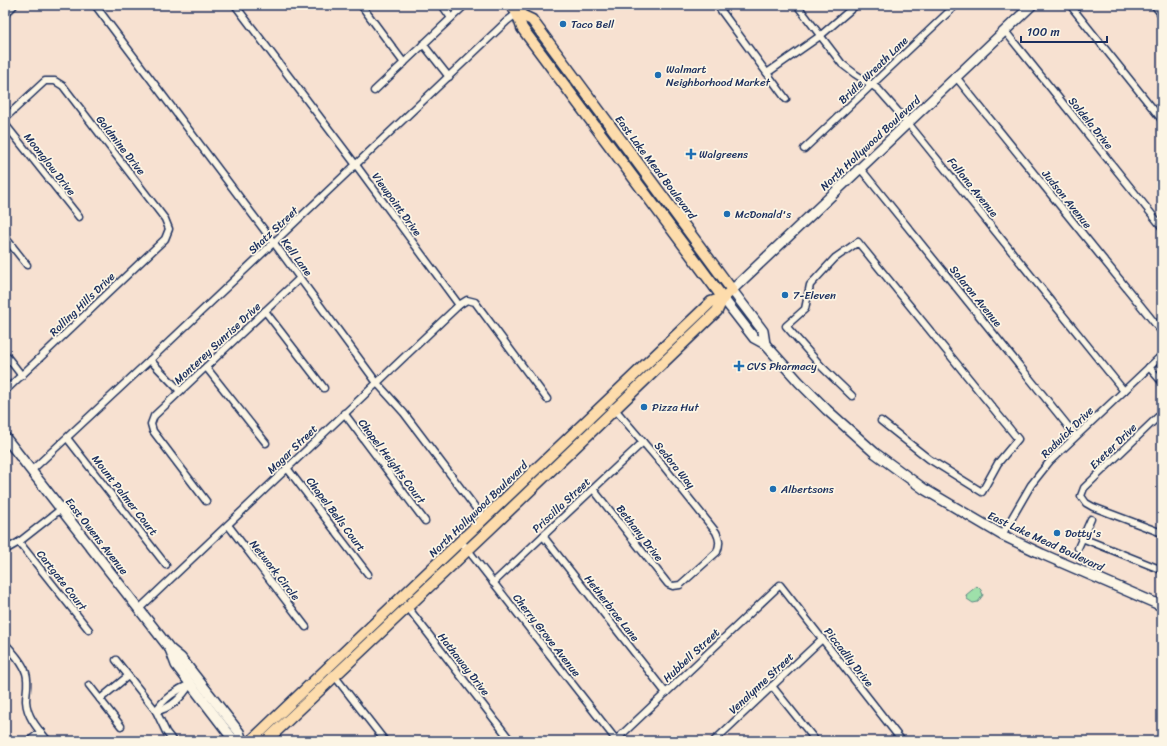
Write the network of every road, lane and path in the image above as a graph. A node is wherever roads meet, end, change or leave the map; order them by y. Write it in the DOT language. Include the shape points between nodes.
graph roads {
  1 [pos="13,5"];
  2 [pos="95,5"];
  3 [pos="235,5"];
  4 [pos="361,5"];
  5 [pos="442,5"];
  6 [pos="465,5"];
  7 [pos="528,5"];
  8 [pos="717,5"];
  9 [pos="798,5"];
  10 [pos="856,5"];
  11 [pos="956,5"];
  12 [pos="1032,5"];
  13 [pos="1070,5"];
  14 [pos="1154,5"];
  15 [pos="514,9"];
  16 [pos="5,13"];
  17 [pos="1162,15"];
  18 [pos="451,18"];
  19 [pos="1005,31"];
  20 [pos="820,36"];
  21 [pos="423,44"];
  22 [pos="404,63"];
  23 [pos="767,73"];
  24 [pos="449,77"];
  25 [pos="956,78"];
  26 [pos="872,84"];
  27 [pos="374,91"];
  28 [pos="786,99"];
  29 [pos="5,118"];
  30 [pos="1162,120"];
  31 [pos="908,123"];
  32 [pos="5,124"];
  33 [pos="594,124"];
  34 [pos="619,137"];
  35 [pos="804,149"];
  36 [pos="356,165"];
  37 [pos="860,168"];
  38 [pos="630,172"];
  39 [pos="668,204"];
  40 [pos="79,217"];
  41 [pos="1162,227"];
  42 [pos="170,229"];
  43 [pos="5,237"];
  44 [pos="274,242"];
  45 [pos="27,265"];
  46 [pos="300,278"];
  47 [pos="732,290"];
  48 [pos="724,298"];
  49 [pos="459,305"];
  50 [pos="264,311"];
  51 [pos="1162,332"];
  52 [pos="764,344"];
  53 [pos="658,353"];
  54 [pos="5,354"];
  55 [pos="1162,355"];
  56 [pos="150,360"];
  57 [pos="665,361"];
  58 [pos="206,366"];
  59 [pos="1150,367"];
  60 [pos="22,376"];
  61 [pos="1162,382"];
  62 [pos="376,383"];
  63 [pos="324,388"];
  64 [pos="5,391"];
  65 [pos="180,391"];
  66 [pos="1124,391"];
  67 [pos="852,396"];
  68 [pos="547,399"];
  69 [pos="608,400"];
  70 [pos="615,409"];
  71 [pos="344,413"];
  72 [pos="1162,413"];
  73 [pos="881,421"];
  74 [pos="1076,436"];
  75 [pos="5,437"];
  76 [pos="67,438"];
  77 [pos="643,442"];
  78 [pos="266,443"];
  79 [pos="288,468"];
  80 [pos="31,471"];
  81 [pos="593,489"];
  82 [pos="206,501"];
  83 [pos="61,509"];
  84 [pos="484,519"];
  85 [pos="1091,519"];
  86 [pos="425,521"];
  87 [pos="228,524"];
  88 [pos="1162,534"];
  89 [pos="1002,535"];
  90 [pos="543,536"];
  91 [pos="1082,538"];
  92 [pos="461,541"];
  93 [pos="19,542"];
  94 [pos="1078,548"];
  95 [pos="5,550"];
  96 [pos="468,550"];
  97 [pos="166,565"];
  98 [pos="1162,570"];
  99 [pos="368,574"];
  100 [pos="493,583"];
  101 [pos="780,585"];
  102 [pos="673,586"];
  103 [pos="401,599"];
  104 [pos="1161,603"];
  105 [pos="408,607"];
  106 [pos="138,609"];
  107 [pos="306,627"];
  108 [pos="89,630"];
  109 [pos="822,639"];
  110 [pos="5,643"];
  111 [pos="170,649"];
  112 [pos="116,660"];
  113 [pos="331,672"];
  114 [pos="128,676"];
  115 [pos="190,684"];
  116 [pos="89,685"];
  117 [pos="772,686"];
  118 [pos="666,693"];
  119 [pos="100,699"];
  120 [pos="156,711"];
  121 [pos="121,726"];
  122 [pos="41,732"];
  123 [pos="616,740"];
  124 [pos="29,741"];
  125 [pos="48,741"];
  126 [pos="173,741"];
  127 [pos="236,741"];
  128 [pos="242,741"];
  129 [pos="251,741"];
  130 [pos="266,741"];
  131 [pos="385,741"];
  132 [pos="511,741"];
  133 [pos="714,741"];
  134 [pos="815,741"];
  135 [pos="902,741"];
  1 -- 16 [label="street"];
  2 -- 44 [label="street, Kell Lane"];
  3 -- 36 [label="street, Viewpoint Drive"];
  4 -- 22 [label="street"];
  5 -- 18 [label="street"];
  6 -- 18 [label="street"];
  7 -- 15 [label="street, Shatz Street"];
  8 -- 23 [label="street"];
  9 -- 20 [label="street, Fallona Avenue"];
  10 -- 20 [label="street"];
  11 -- 26 [label="street, Bridle Wreath Lane"];
  12 -- 19 [label="main road, North Hollywood Boulevard"];
  13 -- 30 [label="street"];
  14 -- 17 [label="street"];
  15 -- 24 [label="street, Shatz Street" via="502,26"];
  15 -- 33 [label="main road, East Lake Mead Boulevard" via="522,28"];
  15 -- 34 [label="main road, East Lake Mead Boulevard" via="532,20"];
  18 -- 21 [label="street"];
  19 -- 25 [label="main road, North Hollywood Boulevard"];
  19 -- 41 [label="street, Soldela Drive"];
  20 -- 23 [label="street"];
  20 -- 26 [label="street, Fallona Avenue" via="842,64"];
  21 -- 22 [label="street"];
  21 -- 24 [label="street"];
  22 -- 27 [label="street"];
  23 -- 28 [label="street"];
  24 -- 36 [label="street, Shatz Street"];
  25 -- 31 [label="main road, North Hollywood Boulevard"];
  25 -- 51 [label="street, Judson Avenue"];
  26 -- 31 [label="street, Fallona Avenue"];
  26 -- 35 [label="street, Bridle Wreath Lane"];
  29 -- 42 [label="street, Goldmine Drive" via="45,81 55,81 63,86 165,218"];
  31 -- 37 [label="main road, North Hollywood Boulevard"];
  31 -- 66 [label="street, Fallona Avenue"];
  32 -- 40 [label="street, Moonglow Drive"];
  33 -- 34 [label="main road" via="599,123 612,136"];
  33 -- 38 [label="main road, East Lake Mead Boulevard"];
  34 -- 39 [label="main road, East Lake Mead Boulevard"];
  36 -- 44 [label="street, Shatz Street"];
  36 -- 49 [label="street, Viewpoint Drive"];
  37 -- 47 [label="main road, North Hollywood Boulevard"];
  37 -- 74 [label="street, Solaron Avenue"];
  38 -- 39 [label="main road" via="637,174 657,199"];
  38 -- 48 [label="main road, East Lake Mead Boulevard"];
  39 -- 47 [label="main road, East Lake Mead Boulevard"];
  42 -- 60 [label="street, Rolling Hills Drive" via="165,239"];
  43 -- 45 [label="street"];
  44 -- 46 [label="street, Kell Lane"];
  44 -- 56 [label="street, Shatz Street"];
  46 -- 50 [label="street, Monterey Sunrise Drive"];
  46 -- 62 [label="street, Kell Lane"];
  47 -- 48 [label="main road, North Hollywood Boulevard"];
  47 -- 52 [label="main road, East Lake Mead Boulevard" via="763,331"];
  48 -- 52 [label="main road, East Lake Mead Boulevard" via="754,338"];
  48 -- 53 [label="main road, North Hollywood Boulevard" via="711,302"];
  48 -- 57 [label="main road, North Hollywood Boulevard" via="718,310"];
  49 -- 62 [label="street, Magar Street"];
  49 -- 68 [label="street" via="467,300 475,302"];
  50 -- 58 [label="street, Monterey Sunrise Drive"];
  50 -- 63 [label="street"];
  52 -- 89 [label="main road, East Lake Mead Boulevard" via="822,405 875,452 924,489"];
  53 -- 57 [label="main road"];
  53 -- 69 [label="main road, North Hollywood Boulevard"];
  54 -- 60 [label="street"];
  55 -- 59 [label="street, Radwick Drive"];
  56 -- 65 [label="street"];
  56 -- 76 [label="street, Shatz Street"];
  57 -- 70 [label="main road, North Hollywood Boulevard"];
  58 -- 65 [label="street, Monterey Sunrise Drive"];
  58 -- 78 [label="street"];
  59 -- 61 [label="street"];
  59 -- 66 [label="street, Radwick Drive"];
  60 -- 64 [label="street, Rolling Hills Drive"];
  62 -- 71 [label="street, Magar Street"];
  62 -- 84 [label="street, Kell Lane" via="404,413"];
  65 -- 82 [label="street, Monterey Sunrise Drive" via="154,416 150,424"];
  66 -- 74 [label="street, Radwick Drive"];
  67 -- 73 [label="street" via="786,326 805,309 810,285 834,258 858,242 1018,439 998,463 982,492 929,459"];
  69 -- 70 [label="street, Sedora Way"];
  69 -- 84 [label="main road, North Hollywood Boulevard"];
  70 -- 77 [label="street, Sedora Way"];
  70 -- 96 [label="main road, North Hollywood Boulevard"];
  71 -- 79 [label="street, Magar Street"];
  71 -- 86 [label="street, Chapel Heights Court"];
  72 -- 88 [label="street, Exeter Drive" via="1084,488 1081,496 1093,507"];
  74 -- 89 [label="street, Radwick Drive" via="1050,461 1031,485"];
  75 -- 80 [label="main road, East Owens Avenue"];
  76 -- 80 [label="street, Shatz Street"];
  76 -- 97 [label="street, Mount Palmer Court"];
  77 -- 81 [label="street, Priscilla Street"];
  77 -- 102 [label="street, Sedora Way" via="719,539 716,552 680,585"];
  79 -- 87 [label="street, Magar Street"];
  79 -- 99 [label="street, Chapel Bells Court"];
  80 -- 83 [label="main road, East Owens Avenue"];
  81 -- 90 [label="street, Priscilla Street"];
  81 -- 102 [label="street, Bethany Drive" via="668,584"];
  83 -- 93 [label="street"];
  83 -- 106 [label="main road, East Owens Avenue"];
  84 -- 92 [label="main road, North Hollywood Boulevard"];
  85 -- 91 [label="street"];
  87 -- 106 [label="street, Magar Street"];
  87 -- 107 [label="street, Network Circle"];
  89 -- 104 [label="main road, East Lake Mead Boulevard"];
  90 -- 100 [label="street, Priscilla Street"];
  90 -- 118 [label="street, Hetherbrae Lane"];
  91 -- 94 [label="street"];
  91 -- 98 [label="street"];
  92 -- 96 [label="street, Cherry Grove Avenue"];
  92 -- 103 [label="main road, North Hollywood Boulevard"];
  93 -- 95 [label="street"];
  93 -- 108 [label="street, Cartgate Court"];
  96 -- 100 [label="street, Cherry Grove Avenue"];
  96 -- 105 [label="main road, North Hollywood Boulevard"];
  100 -- 123 [label="street, Cherry Grove Avenue"];
  101 -- 109 [label="street, Piccadily Drive"];
  101 -- 118 [label="street, Hubbell Street"];
  103 -- 105 [label="street, Hathaway Drive"];
  103 -- 113 [label="main road, North Hollywood Boulevard"];
  105 -- 113 [label="main road, North Hollywood Boulevard"];
  105 -- 132 [label="street, Hathaway Drive"];
  106 -- 111 [label="main road, East Owens Avenue"];
  109 -- 117 [label="street, Venalynne Street"];
  109 -- 135 [label="street, Piccadily Drive"];
  110 -- 122 [label="street" via="26,673 27,711"];
  111 -- 115 [label="main road, East Owens Avenue" via="176,665"];
  111 -- 128 [label="main road, East Owens Avenue" via="181,658 239,732"];
  112 -- 114 [label="street"];
  113 -- 129 [label="main road, North Hollywood Boulevard"];
  113 -- 130 [label="main road, North Hollywood Boulevard"];
  113 -- 131 [label="street"];
  114 -- 119 [label="street"];
  114 -- 120 [label="street"];
  115 -- 120 [label="street" via="180,688 160,704"];
  115 -- 127 [label="main road, East Owens Avenue"];
  116 -- 119 [label="street"];
  117 -- 133 [label="street, Venalynne Street"];
  117 -- 134 [label="street"];
  118 -- 123 [label="street, Hubbell Street"];
  119 -- 121 [label="street"];
  120 -- 126 [label="street"];
  122 -- 124 [label="street"];
  122 -- 125 [label="street"];
}
